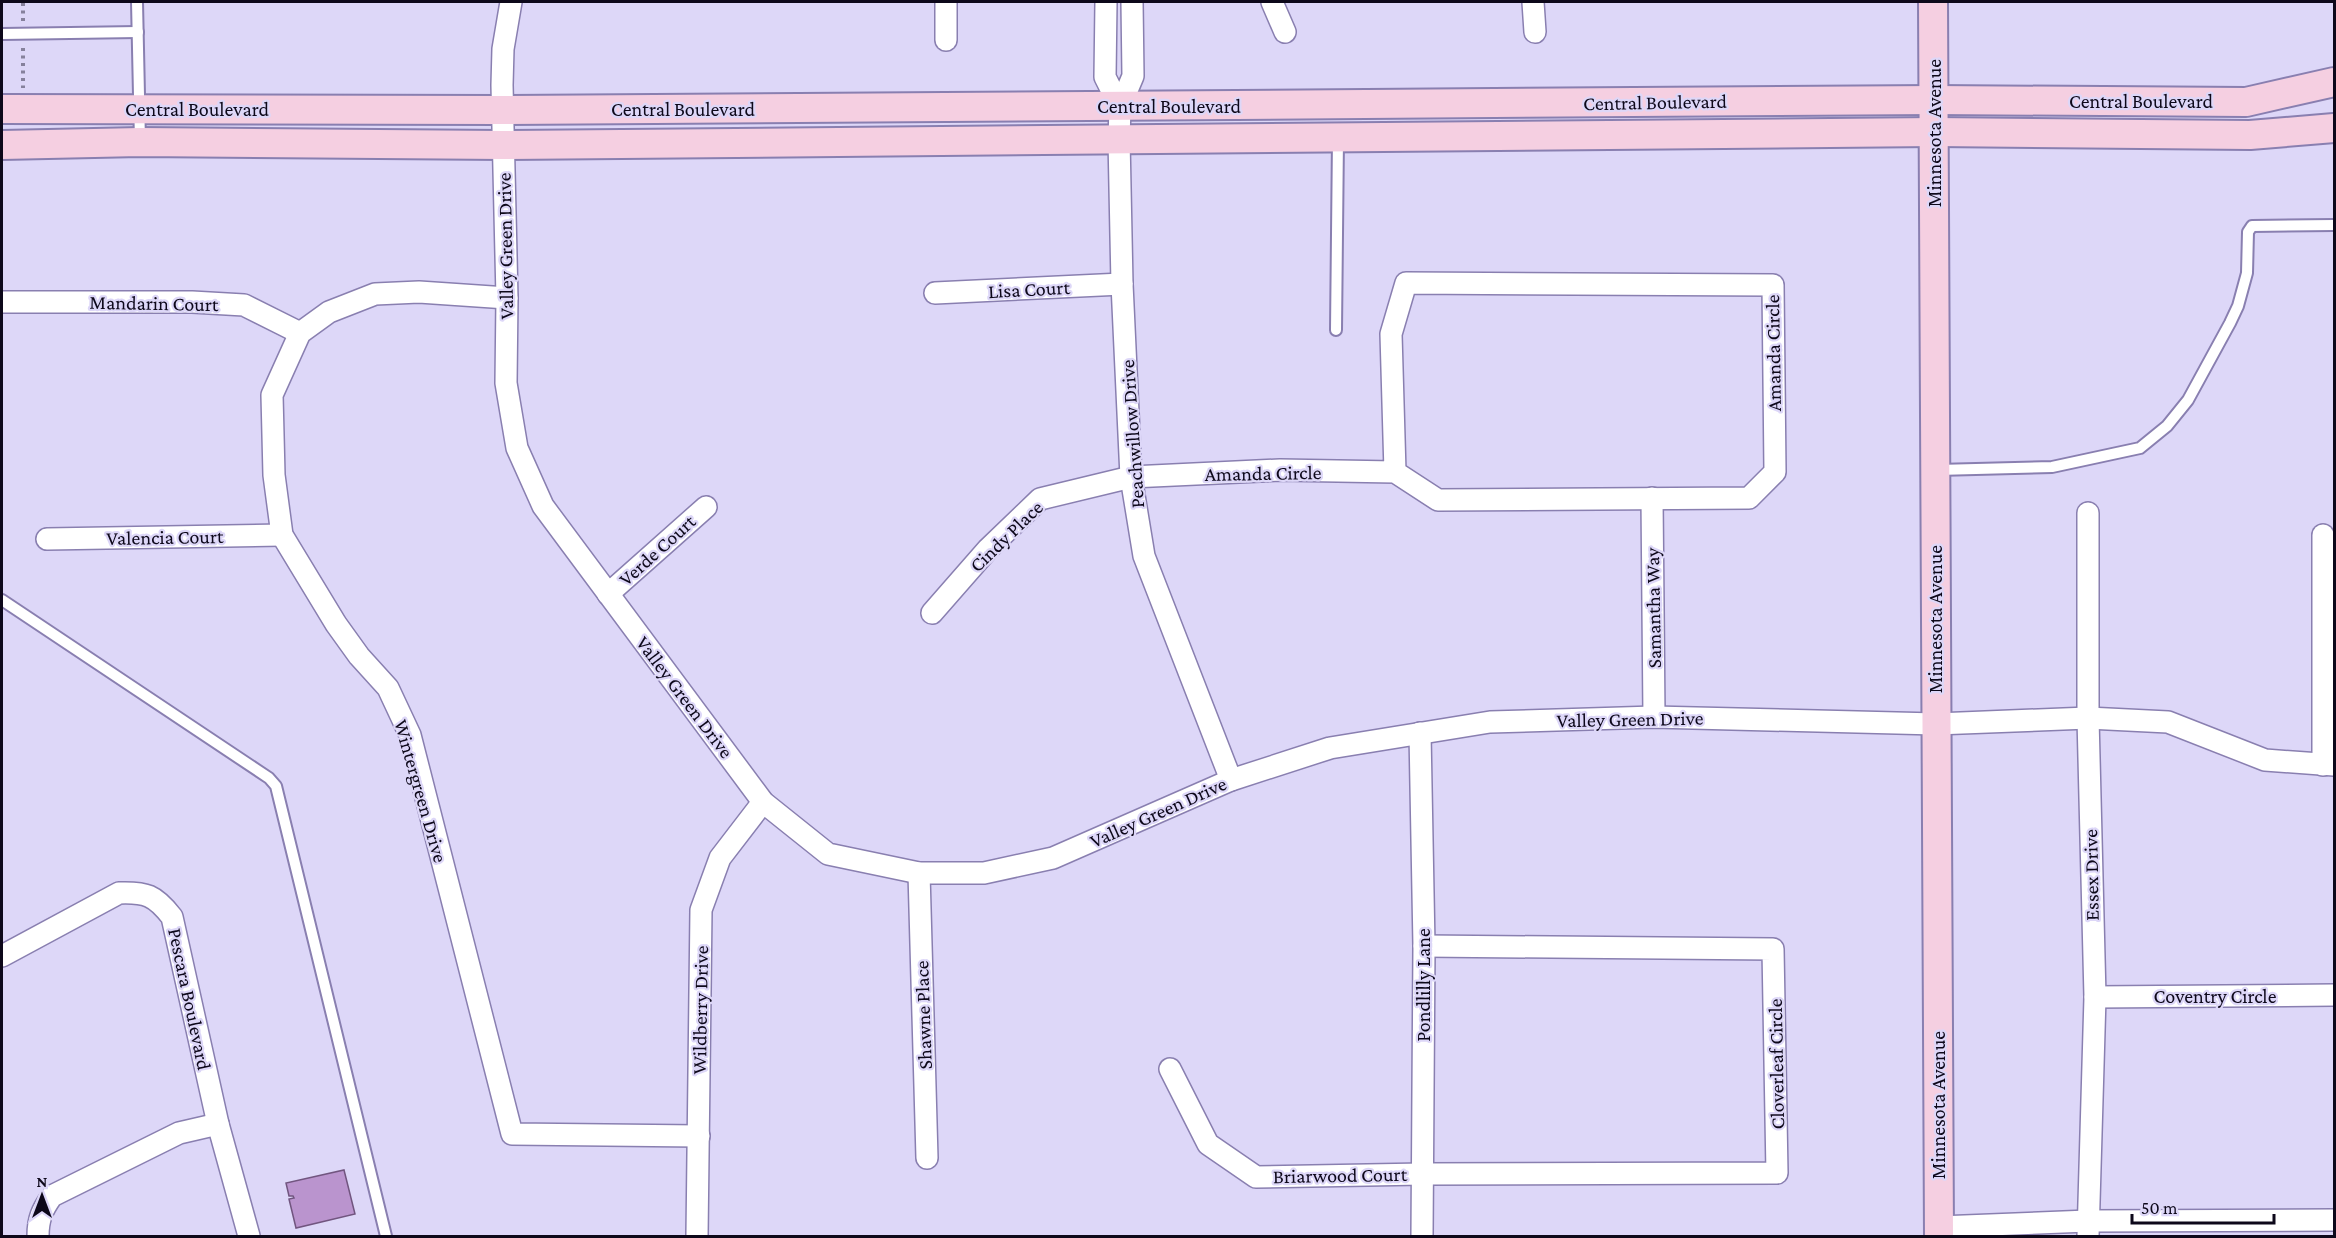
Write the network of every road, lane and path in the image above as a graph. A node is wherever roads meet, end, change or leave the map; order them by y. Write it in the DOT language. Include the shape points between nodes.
graph roads {
  1 [pos="23,2"];
  2 [pos="137,2"];
  3 [pos="511,2"];
  4 [pos="946,2"];
  5 [pos="1106,2"];
  6 [pos="1132,2"];
  7 [pos="1272,2"];
  8 [pos="1533,2"];
  9 [pos="1933,2"];
  10 [pos="22,21"];
  11 [pos="138,32"];
  12 [pos="1285,32"];
  13 [pos="1535,32"];
  14 [pos="2,34"];
  15 [pos="946,40"];
  16 [pos="22,45"];
  17 [pos="2334,82"];
  18 [pos="23,92"];
  19 [pos="1935,100"];
  20 [pos="1120,107"];
  21 [pos="141,109"];
  22 [pos="2,110"];
  23 [pos="503,110"];
  24 [pos="2334,128"];
  25 [pos="1935,132"];
  26 [pos="1338,137"];
  27 [pos="1119,139"];
  28 [pos="140,142"];
  29 [pos="2,144"];
  30 [pos="503,145"];
  31 [pos="2334,225"];
  32 [pos="1122,284"];
  33 [pos="935,293"];
  34 [pos="507,298"];
  35 [pos="2,302"];
  36 [pos="1336,330"];
  37 [pos="300,333"];
  38 [pos="1934,470"];
  39 [pos="1395,472"];
  40 [pos="1131,477"];
  41 [pos="1652,498"];
  42 [pos="706,507"];
  43 [pos="2088,513"];
  44 [pos="282,535"];
  45 [pos="2323,535"];
  46 [pos="47,539"];
  47 [pos="608,594"];
  48 [pos="2,600"];
  49 [pos="932,613"];
  50 [pos="1654,717"];
  51 [pos="2088,718"];
  52 [pos="1936,724"];
  53 [pos="1420,734"];
  54 [pos="2329,765"];
  55 [pos="1231,780"];
  56 [pos="763,802"];
  57 [pos="919,873"];
  58 [pos="1424,946"];
  59 [pos="2,956"];
  60 [pos="2334,995"];
  61 [pos="2095,997"];
  62 [pos="1170,1069"];
  63 [pos="218,1124"];
  64 [pos="699,1136"];
  65 [pos="927,1158"];
  66 [pos="1423,1173"];
  67 [pos="2334,1220"];
  68 [pos="2088,1229"];
  69 [pos="1939,1232"];
  70 [pos="38,1236"];
  71 [pos="249,1236"];
  72 [pos="386,1236"];
  73 [pos="697,1236"];
  74 [pos="1422,1236"];
  1 -- 10 [label="path"];
  2 -- 11 [label="lane"];
  3 -- 23 [label="street, Valley Green Drive" via="503,50"];
  4 -- 15 [label="street"];
  5 -- 20 [label="street, Peachwillow Drive" via="1105,77"];
  6 -- 20 [label="street, Peachwillow Drive" via="1132,76"];
  7 -- 12 [label="street"];
  8 -- 13 [label="street"];
  9 -- 19 [label="street, Minnesota Avenue"];
  11 -- 14 [label="lane"];
  11 -- 21 [label="lane"];
  16 -- 18 [label="path"];
  17 -- 19 [label="street, Central Boulevard" via="2246,102"];
  19 -- 20 [label="street, Central Boulevard"];
  19 -- 25 [label="street, Minnesota Avenue"];
  20 -- 23 [label="street, Central Boulevard"];
  20 -- 27 [label="street, Peachwillow Drive"];
  21 -- 22 [label="street, Central Boulevard"];
  21 -- 23 [label="street, Central Boulevard"];
  21 -- 28 [label="lane"];
  23 -- 30 [label="street, Valley Green Drive"];
  24 -- 25 [label="street, Central Boulevard" via="2250,135"];
  25 -- 26 [label="street, Central Boulevard"];
  25 -- 38 [label="street, Minnesota Avenue"];
  26 -- 27 [label="street, Central Boulevard"];
  26 -- 36 [label="lane"];
  27 -- 30 [label="street, Central Boulevard"];
  27 -- 32 [label="street, Peachwillow Drive"];
  28 -- 29 [label="street, Central Boulevard"];
  28 -- 30 [label="street, Central Boulevard"];
  30 -- 34 [label="street, Valley Green Drive"];
  31 -- 38 [label="lane" via="2252,226 2248,232 2247,273 2238,306 2211,362 2174,417 2140,448 2052,467"];
  32 -- 33 [label="street, Lisa Court"];
  32 -- 40 [label="street, Peachwillow Drive"];
  34 -- 37 [label="street, Wintergreen Drive" via="419,292 375,294 329,312"];
  34 -- 47 [label="street, Valley Green Drive" via="506,383 517,448 543,506"];
  35 -- 37 [label="street, Mandarin Court" via="244,304"];
  37 -- 44 [label="street, Wintergreen Drive" via="272,395 274,475"];
  38 -- 52 [label="street, Minnesota Avenue"];
  39 -- 40 [label="street, Amanda Circle" via="1281,470"];
  39 -- 41 [label="street, Amanda Circle" via="1438,500"];
  39 -- 41 [label="street, Amanda Circle" via="1391,334 1406,283 1773,285 1775,472 1749,498"];
  40 -- 49 [label="street, Cindy Place" via="1040,499 988,549"];
  40 -- 55 [label="street, Peachwillow Drive" via="1144,556"];
  41 -- 50 [label="street, Samantha Way"];
  42 -- 47 [label="street, Verde Court"];
  43 -- 51 [label="street, Essex Drive"];
  44 -- 46 [label="street, Valencia Court"];
  44 -- 64 [label="street, Wintergreen Drive" via="336,624 388,688 410,735 512,1134"];
  45 -- 54 [label="street"];
  47 -- 56 [label="street, Valley Green Drive"];
  48 -- 72 [label="lane" via="276,786"];
  50 -- 52 [label="street, Valley Green Drive"];
  50 -- 53 [label="street, Valley Green Drive" via="1490,722"];
  51 -- 52 [label="street, Valley Green Drive"];
  51 -- 54 [label="street, Valley Green Drive" via="2168,722 2265,760"];
  51 -- 61 [label="street, Essex Drive"];
  52 -- 69 [label="street, Minnesota Avenue"];
  53 -- 55 [label="street, Valley Green Drive" via="1330,748"];
  53 -- 58 [label="street, Pondlilly Lane"];
  55 -- 57 [label="street, Valley Green Drive" via="1053,858 984,873"];
  56 -- 57 [label="street, Valley Green Drive" via="828,854"];
  56 -- 64 [label="street, Wildberry Drive" via="720,858 701,910"];
  57 -- 65 [label="street, Shawne Place"];
  58 -- 66 [label="street, Pondlilly Lane"];
  58 -- 66 [label="street, Cloverleaf Circle" via="1773,949 1778,1173"];
  59 -- 63 [label="street, Pescara Boulevard" via="119,893 149,895 161,902 172,917"];
  60 -- 61 [label="street, Coventry Circle"];
  61 -- 68 [label="street, Essex Drive"];
  62 -- 66 [label="street, Briarwood Court" via="1208,1144 1256,1177"];
  63 -- 70 [label="street" via="179,1133 52,1196 41,1210"];
  63 -- 71 [label="street, Pescara Boulevard"];
  64 -- 73 [label="street, Wildberry Drive"];
  66 -- 74 [label="street, Pondlilly Lane"];
  67 -- 68 [label="street"];
  68 -- 69 [label="street"];
}
